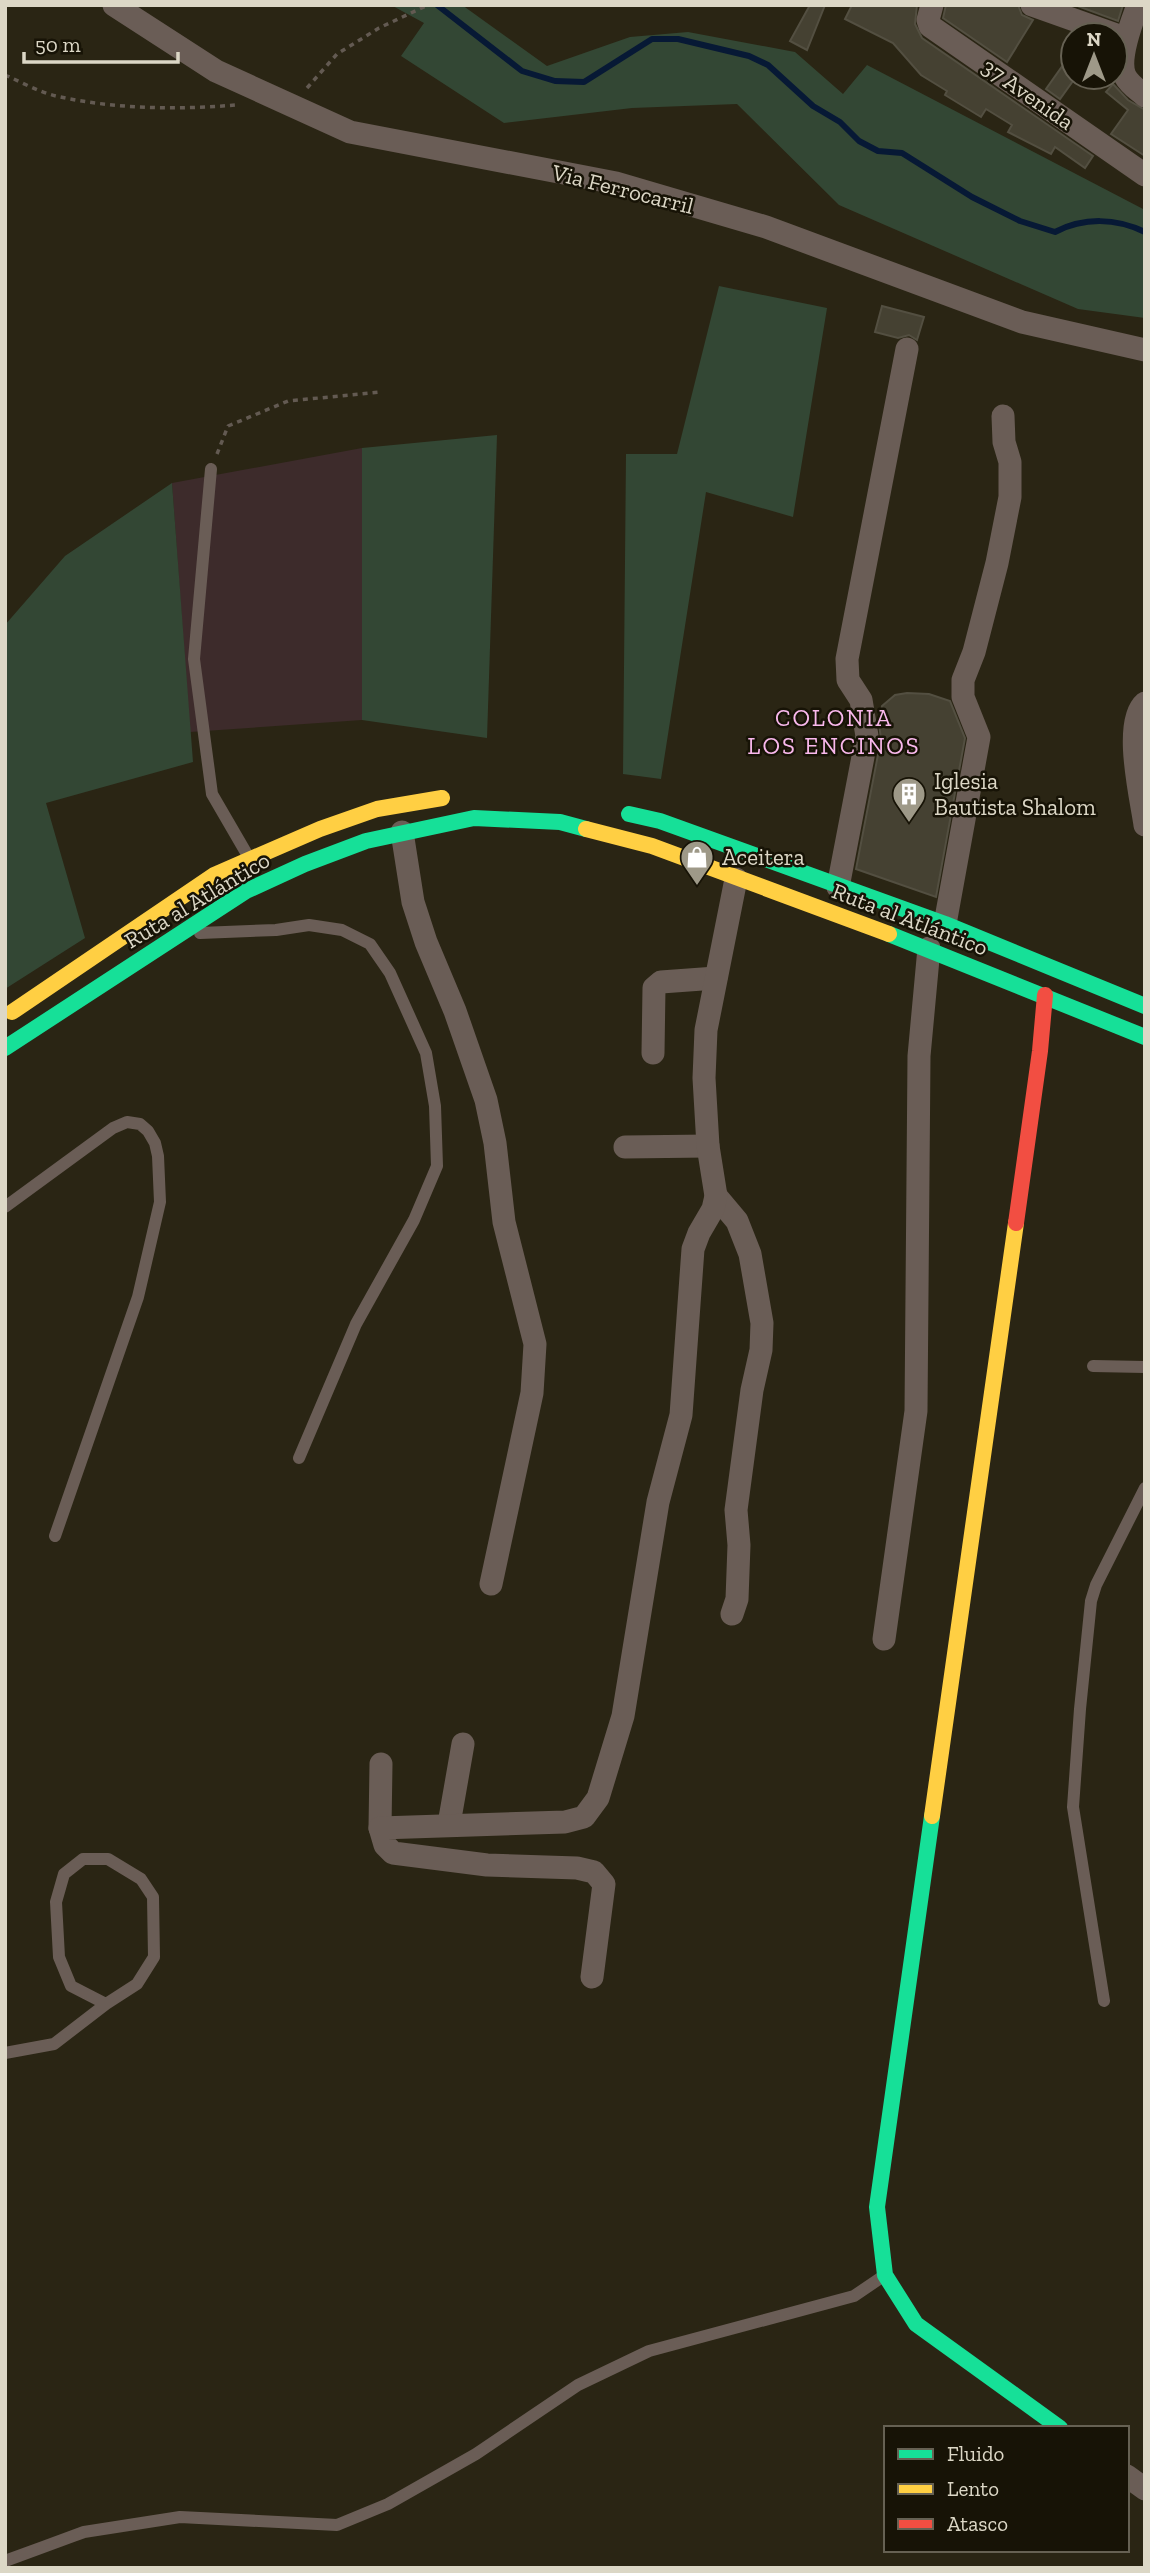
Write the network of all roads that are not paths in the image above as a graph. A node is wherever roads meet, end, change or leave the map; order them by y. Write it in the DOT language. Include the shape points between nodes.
graph roads {
  1 [pos="114,5"];
  2 [pos="932,5"];
  3 [pos="1032,5"];
  4 [pos="1138,5"];
  5 [pos="1077,21"];
  6 [pos="1129,28"];
  7 [pos="1129,81"];
  8 [pos="1145,96"];
  9 [pos="1145,175"];
  10 [pos="907,349"];
  11 [pos="1145,350"];
  12 [pos="1003,416"];
  13 [pos="211,469"];
  14 [pos="1145,703"];
  15 [pos="459,795"];
  16 [pos="611,810"];
  17 [pos="1145,825"];
  18 [pos="402,832"];
  19 [pos="251,860"];
  20 [pos="736,879"];
  21 [pos="838,887"];
  22 [pos="945,924"];
  23 [pos="179,933"];
  24 [pos="929,948"];
  25 [pos="716,978"];
  26 [pos="1045,995"];
  27 [pos="1145,1006"];
  28 [pos="5,1016"];
  29 [pos="1145,1037"];
  30 [pos="5,1048"];
  31 [pos="653,1053"];
  32 [pos="708,1146"];
  33 [pos="625,1147"];
  34 [pos="716,1196"];
  35 [pos="5,1207"];
  36 [pos="1093,1366"];
  37 [pos="1145,1367"];
  38 [pos="299,1458"];
  39 [pos="1145,1488"];
  40 [pos="55,1536"];
  41 [pos="491,1584"];
  42 [pos="732,1614"];
  43 [pos="884,1639"];
  44 [pos="463,1744"];
  45 [pos="381,1764"];
  46 [pos="449,1824"];
  47 [pos="380,1828"];
  48 [pos="592,1977"];
  49 [pos="1104,2001"];
  50 [pos="106,2004"];
  51 [pos="5,2053"];
  52 [pos="885,2275"];
  53 [pos="1057,2426"];
  54 [pos="1129,2477"];
  55 [pos="1145,2489"];
  56 [pos="5,2561"];
  1 -- 11 [label="street, Via Ferrocarril" via="216,71 350,132 615,183 766,226 1022,323"];
  2 -- 9 [label="street, 37 Avenida" via="928,24"];
  3 -- 5 [label="street"];
  4 -- 6 [label="street"];
  7 -- 8 [label="street"];
  10 -- 21 [label="street" via="847,659 848,680 861,701 867,736"];
  12 -- 22 [label="street" via="1010,497 997,563 963,680 963,697 979,737"];
  13 -- 19 [label="lane" via="194,659 212,794"];
  14 -- 17 [label="street" via="1133,733"];
  15 -- 19 [label="main road, Ruta al Atlántico" via="377,809"];
  16 -- 21 [label="main road, Ruta al Atlántico" via="660,821"];
  18 -- 20 [label="main road, Ruta al Atlántico" via="474,818 560,822 652,846"];
  18 -- 23 [label="main road, Ruta al Atlántico" via="293,869 246,891"];
  18 -- 41 [label="street" via="426,942 486,1100 504,1222 535,1345 532,1393"];
  19 -- 28 [label="main road, Ruta al Atlántico" via="214,875"];
  20 -- 24 [label="main road, Ruta al Atlántico"];
  20 -- 25 [label="street"];
  21 -- 22 [label="main road, Ruta al Atlántico"];
  22 -- 27 [label="main road, Ruta al Atlántico"];
  23 -- 30 [label="main road, Ruta al Atlántico"];
  23 -- 38 [label="lane" via="309,925 342,930 370,944 383,963 426,1053 435,1106 437,1166 415,1220 356,1324"];
  24 -- 26 [label="main road, Ruta al Atlántico"];
  24 -- 43 [label="street" via="919,1056 916,1411"];
  25 -- 31 [label="street" via="661,982 654,988"];
  25 -- 32 [label="street" via="706,1030"];
  26 -- 29 [label="main road, Ruta al Atlántico"];
  26 -- 52 [label="main road" via="877,2207"];
  32 -- 33 [label="street"];
  32 -- 34 [label="street"];
  34 -- 42 [label="street" via="737,1221 750,1254 762,1323 736,1510 737,1599"];
  34 -- 46 [label="street" via="693,1249 681,1415 658,1502 624,1716 598,1798 584,1817 565,1822"];
  35 -- 40 [label="lane" via="127,1122 140,1124 155,1143 160,1202 138,1297"];
  36 -- 37 [label="lane"];
  39 -- 49 [label="lane" via="1091,1601 1080,1709 1073,1807"];
  44 -- 46 [label="street"];
  45 -- 47 [label="street"];
  46 -- 47 [label="street"];
  47 -- 48 [label="street" via="393,1853 594,1872 604,1884"];
  50 -- 50 [label="lane" via="137,1984 155,1957 153,1897 141,1879 108,1858 83,1858 64,1874 56,1902 59,1957 71,1986"];
  50 -- 51 [label="lane" via="54,2044"];
  52 -- 53 [label="main road" via="916,2324"];
  52 -- 56 [label="lane" via="854,2296 649,2351 578,2385 476,2454 388,2504 337,2525 180,2517 84,2532"];
  54 -- 55 [label="street"];
}
